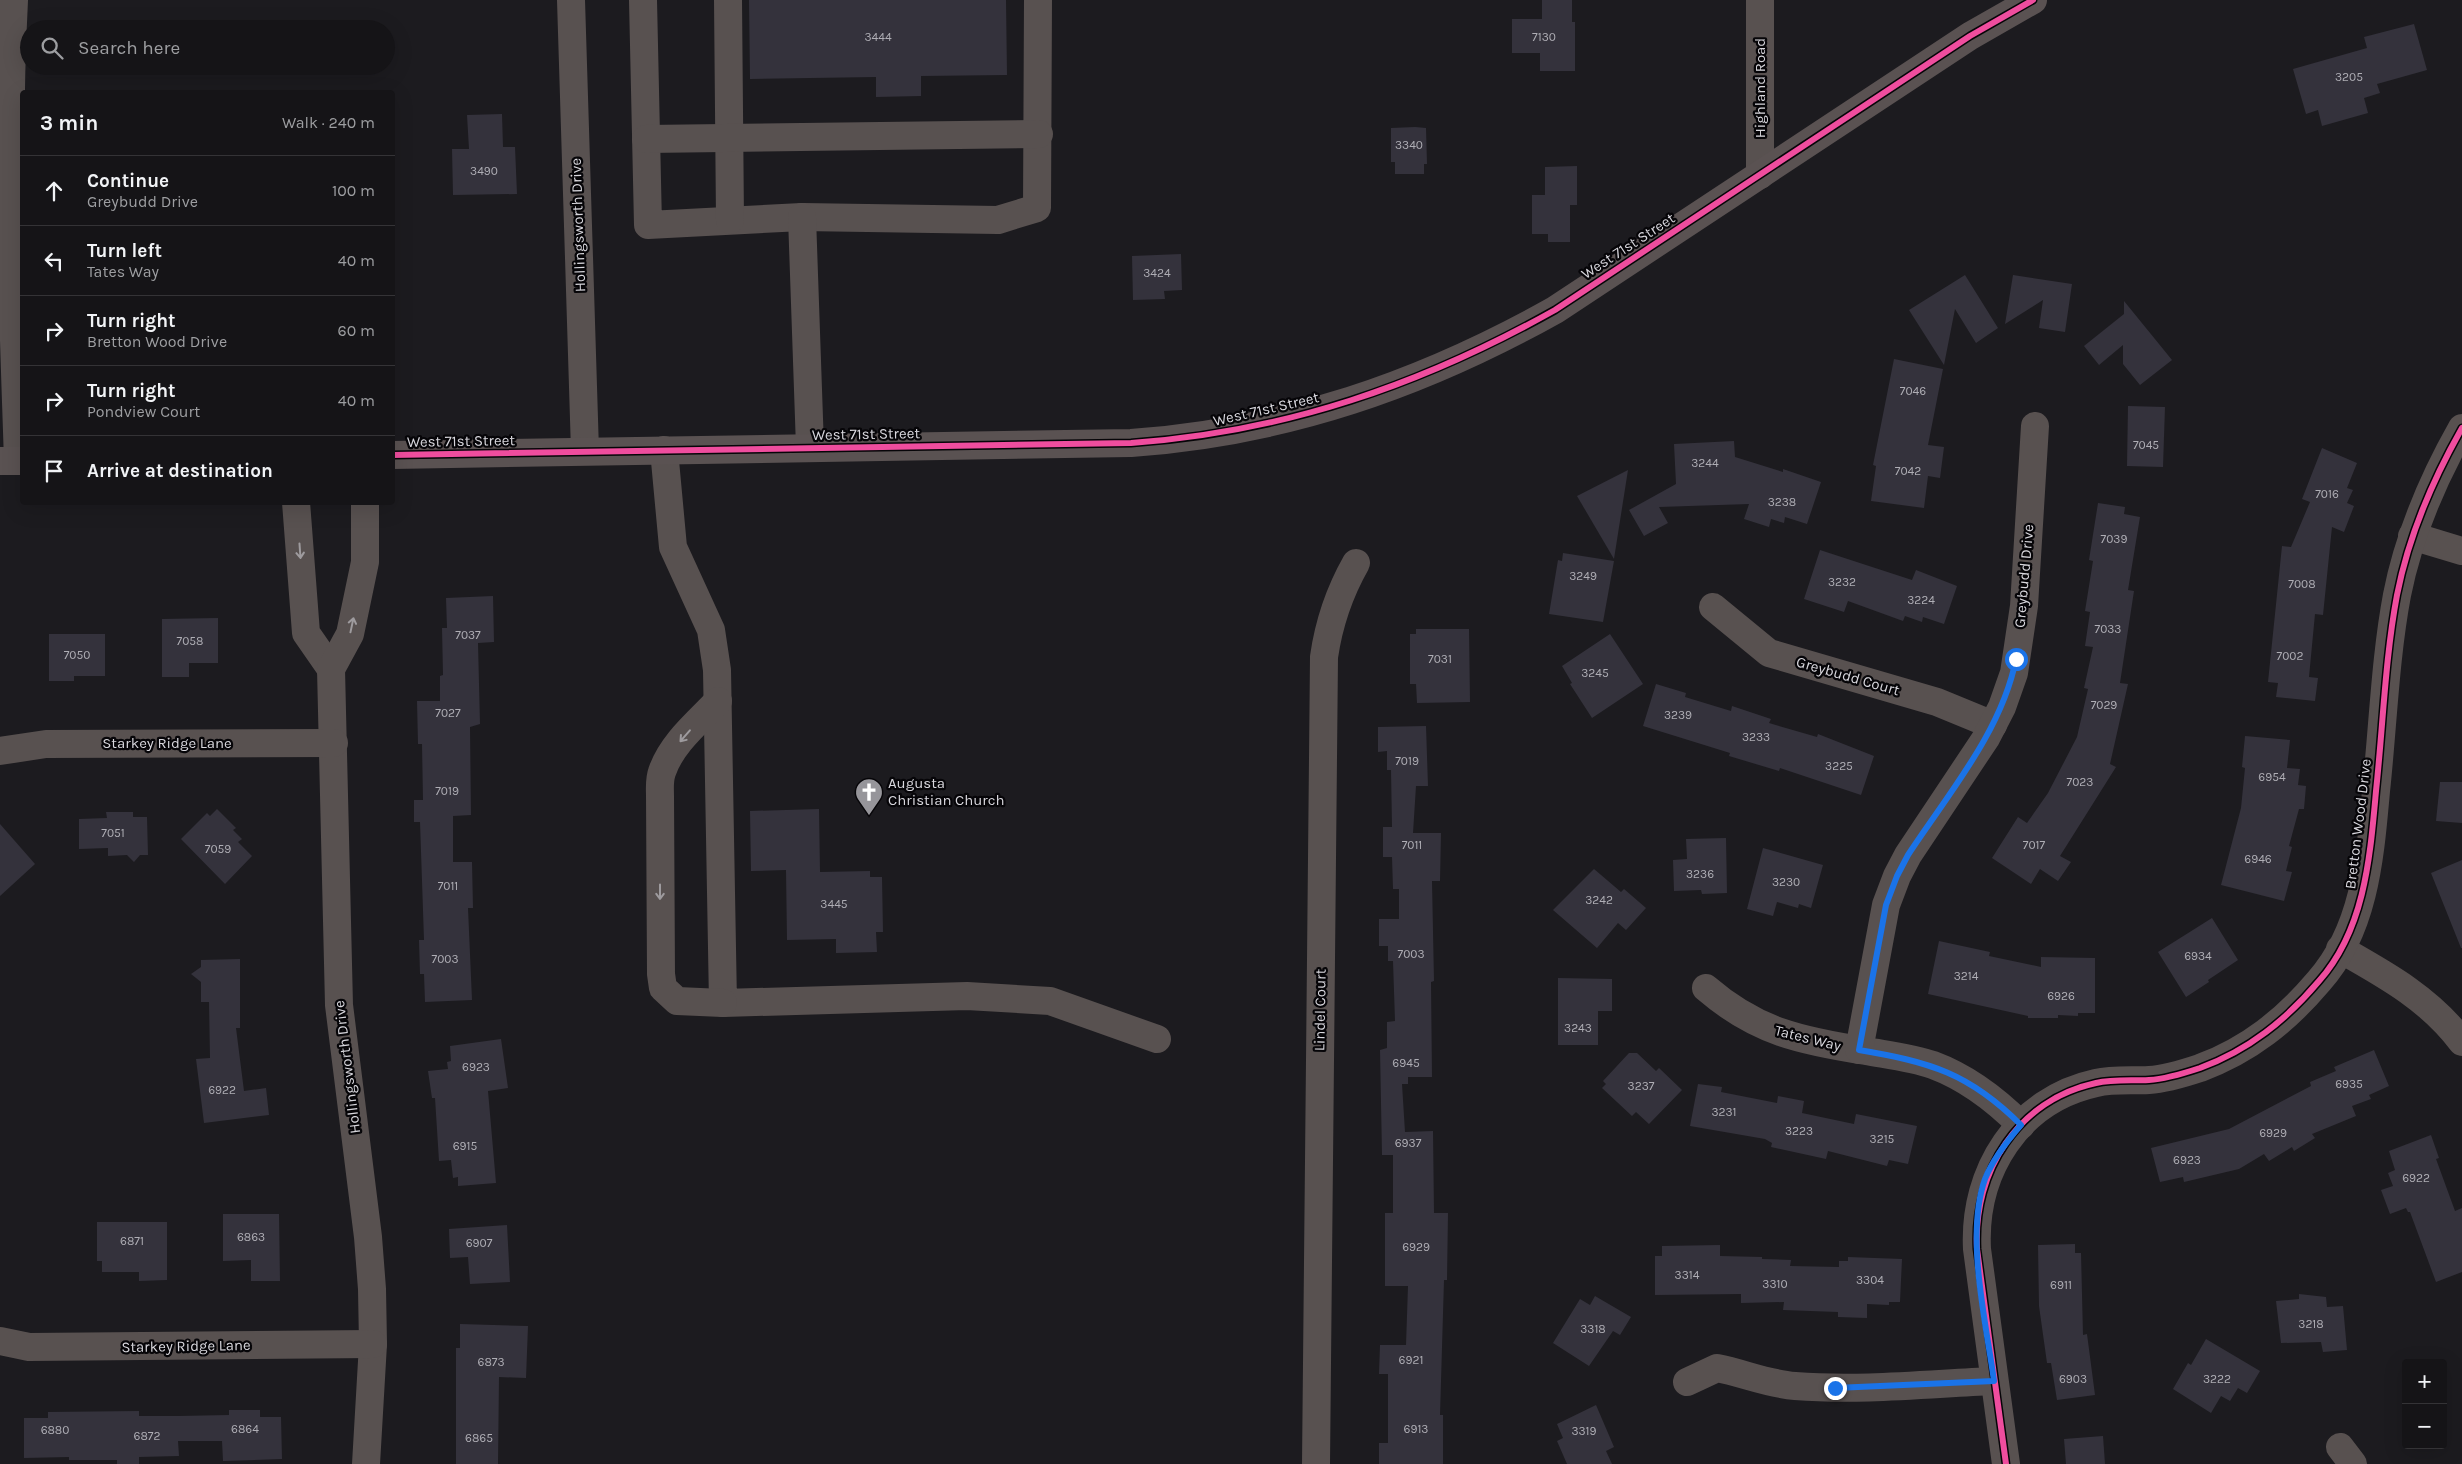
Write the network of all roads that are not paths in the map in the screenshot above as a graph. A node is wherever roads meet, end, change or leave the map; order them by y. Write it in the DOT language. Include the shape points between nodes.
graph roads {
  1 [pos="14,0"];
  2 [pos="571,0"];
  3 [pos="643,0"];
  4 [pos="728,0"];
  5 [pos="1038,0"];
  6 [pos="1760,0"];
  7 [pos="2033,0"];
  8 [pos="1038,134"];
  9 [pos="730,138"];
  10 [pos="646,139"];
  11 [pos="1760,175"];
  12 [pos="802,217"];
  13 [pos="730,220"];
  14 [pos="2035,426"];
  15 [pos="2462,428"];
  16 [pos="810,448"];
  17 [pos="664,450"];
  18 [pos="585,451"];
  19 [pos="395,456"];
  20 [pos="14,461"];
  21 [pos="296,505"];
  22 [pos="364,505"];
  23 [pos="2412,536"];
  24 [pos="2462,551"];
  25 [pos="1356,563"];
  26 [pos="1713,608"];
  27 [pos="332,670"];
  28 [pos="718,701"];
  29 [pos="1993,725"];
  30 [pos="334,743"];
  31 [pos="0,751"];
  32 [pos="2340,949"];
  33 [pos="1706,988"];
  34 [pos="723,1003"];
  35 [pos="1157,1039"];
  36 [pos="2462,1042"];
  37 [pos="1859,1050"];
  38 [pos="2021,1125"];
  39 [pos="0,1341"];
  40 [pos="373,1344"];
  41 [pos="1994,1381"];
  42 [pos="1687,1382"];
  43 [pos="366,1464"];
  44 [pos="1316,1464"];
  45 [pos="2006,1464"];
  1 -- 20 [label="street" via="10,139"];
  2 -- 18 [label="street, Hollingsworth Drive"];
  3 -- 10 [label="street"];
  4 -- 9 [label="street"];
  5 -- 8 [label="street"];
  6 -- 11 [label="street, Highland Road"];
  7 -- 11 [label="main road, West 71st Street" via="1970,36"];
  8 -- 9 [label="street"];
  8 -- 12 [label="street" via="1038,208 998,220"];
  9 -- 10 [label="street"];
  9 -- 13 [label="street"];
  10 -- 13 [label="street" via="648,225"];
  11 -- 16 [label="main road, West 71st Street" via="1555,310 1500,341 1418,378 1333,407 1233,431 1157,441 1093,445"];
  12 -- 13 [label="street"];
  12 -- 16 [label="street"];
  14 -- 29 [label="street, Greybudd Drive" via="2025,587 2016,659 2008,692"];
  15 -- 23 [label="street, Bretton Wood Drive" via="2435,476"];
  16 -- 17 [label="main road, West 71st Street"];
  17 -- 18 [label="main road, West 71st Street"];
  17 -- 28 [label="street" via="673,547 710,630"];
  18 -- 19 [label="main road, West 71st Street"];
  21 -- 27 [label="street, one-way" via="306,633"];
  27 -- 22 [label="street, Hollingsworth Drive, one-way" via="350,634 365,562"];
  23 -- 24 [label="street"];
  23 -- 32 [label="street, Bretton Wood Drive" via="2393,620 2368,870 2360,903"];
  25 -- 44 [label="street, Lindel Court" via="1337,600 1324,657"];
  26 -- 29 [label="street, Greybudd Court" via="1768,653 1937,702"];
  27 -- 30 [label="street, Hollingsworth Drive"];
  28 -- 34 [label="street"];
  28 -- 34 [label="street, one-way" via="672,751 661,774 661,974 664,988 677,1002"];
  29 -- 37 [label="street, Greybudd Drive" via="1897,876 1886,905"];
  30 -- 31 [label="street, Starkey Ridge Lane" via="46,744"];
  30 -- 40 [label="street, Hollingsworth Drive" via="339,1005 368,1236"];
  32 -- 36 [label="street" via="2404,986 2435,1011"];
  32 -- 38 [label="street, Bretton Wood Drive" via="2322,979 2302,1002 2268,1033 2242,1049 2200,1068 2171,1076 2100,1082 2078,1088 2050,1102"];
  33 -- 37 [label="street, Tates Way" via="1754,1022 1771,1030"];
  34 -- 35 [label="street" via="967,996 1050,1000"];
  37 -- 38 [label="street, Tates Way" via="1934,1065 1983,1091"];
  38 -- 41 [label="street, Bretton Wood Drive" via="1985,1179 1977,1217 1977,1249"];
  39 -- 40 [label="street, Starkey Ridge Lane" via="29,1347"];
  40 -- 43 [label="street, Hollingsworth Drive"];
  41 -- 42 [label="street" via="1835,1388 1794,1386 1717,1368"];
  41 -- 45 [label="street, Bretton Wood Drive"];
}
